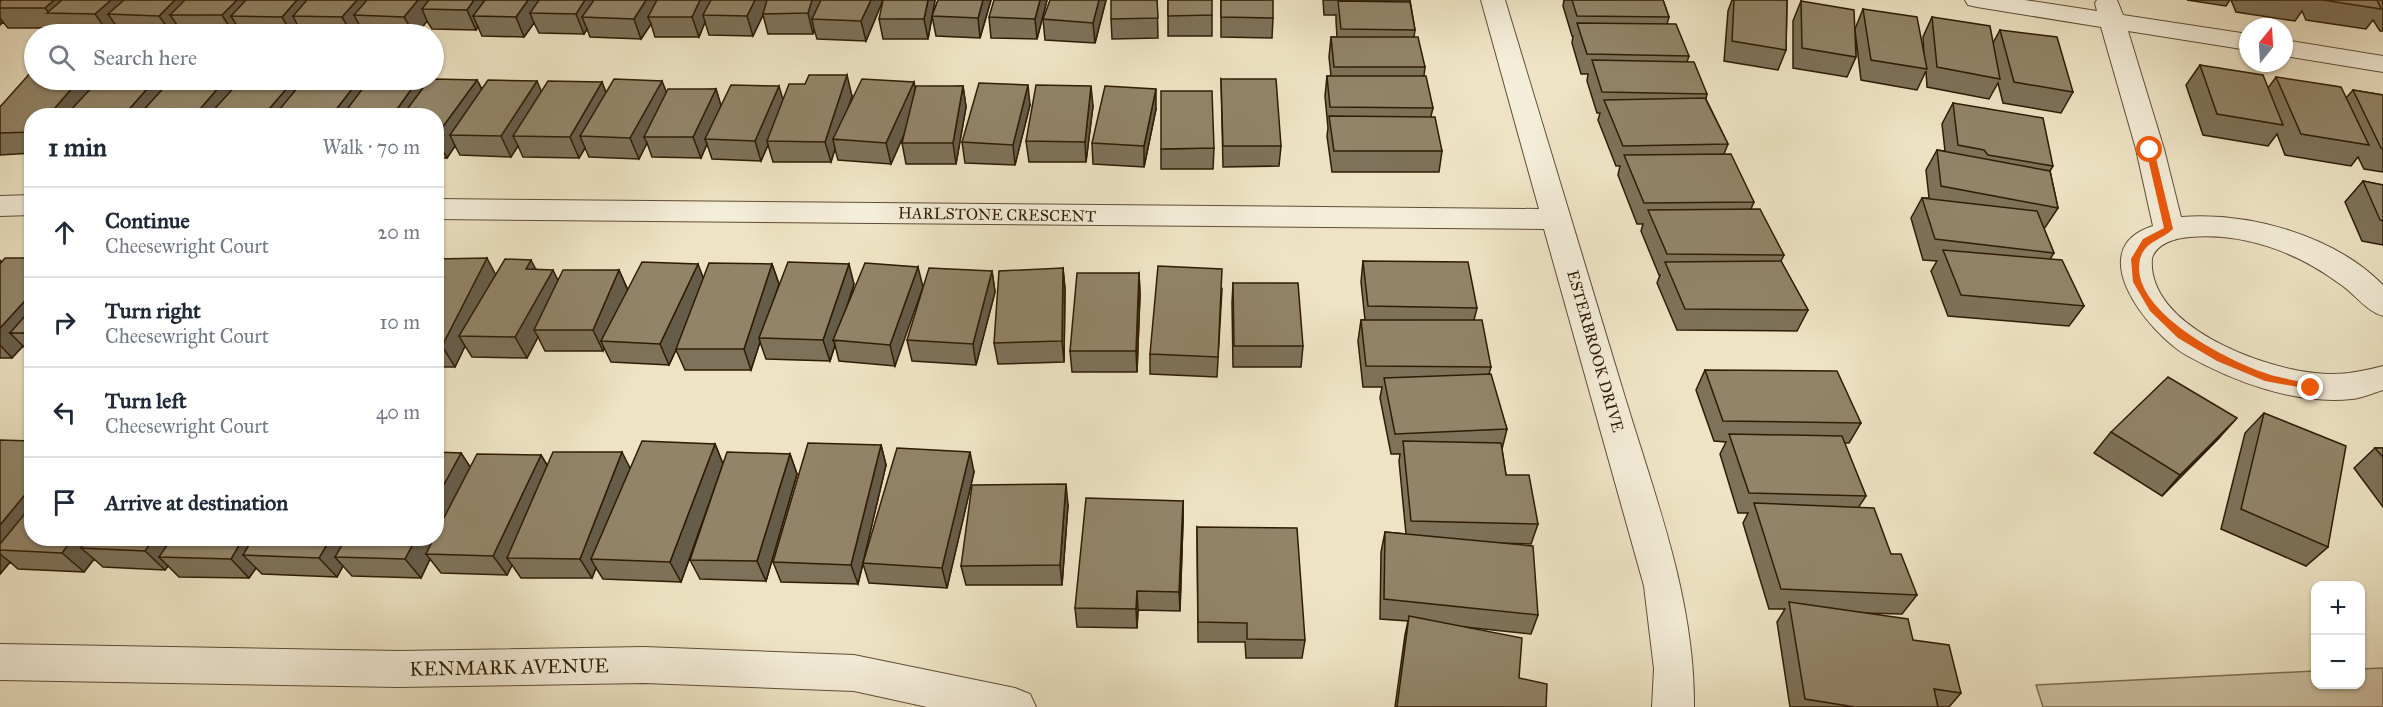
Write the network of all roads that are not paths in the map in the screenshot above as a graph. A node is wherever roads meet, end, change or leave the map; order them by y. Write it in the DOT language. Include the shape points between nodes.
graph roads {
  1 [pos="1493,0"];
  2 [pos="1977,0"];
  3 [pos="2109,10"];
  4 [pos="2239,40"];
  5 [pos="2293,49"];
  6 [pos="2383,64"];
  7 [pos="24,205"];
  8 [pos="0,206"];
  9 [pos="444,209"];
  10 [pos="1558,219"];
  11 [pos="2169,229"];
  12 [pos="2383,305"];
  13 [pos="2383,378"];
  14 [pos="0,662"];
  15 [pos="1015,707"];
  16 [pos="1673,707"];
  1 -- 10 [label="street, ESTERBROOK DRIVE"];
  2 -- 3 [label="street"];
  3 -- 4 [label="street"];
  3 -- 11 [label="street"];
  5 -- 6 [label="street"];
  7 -- 8 [label="street"];
  9 -- 10 [label="street, HARLSTONE CRESCENT"];
  10 -- 16 [label="street, ESTERBROOK DRIVE" via="1664,586 1674,669"];
  11 -- 12 [label="street" via="2193,225 2231,228 2283,240 2325,259 2361,283"];
  11 -- 13 [label="street" via="2146,241 2136,259 2138,282 2153,309 2182,335 2220,359 2265,377 2311,388 2351,388"];
  14 -- 15 [label="street, KENMARK AVENUE" via="399,669 644,665 854,673"];
}
